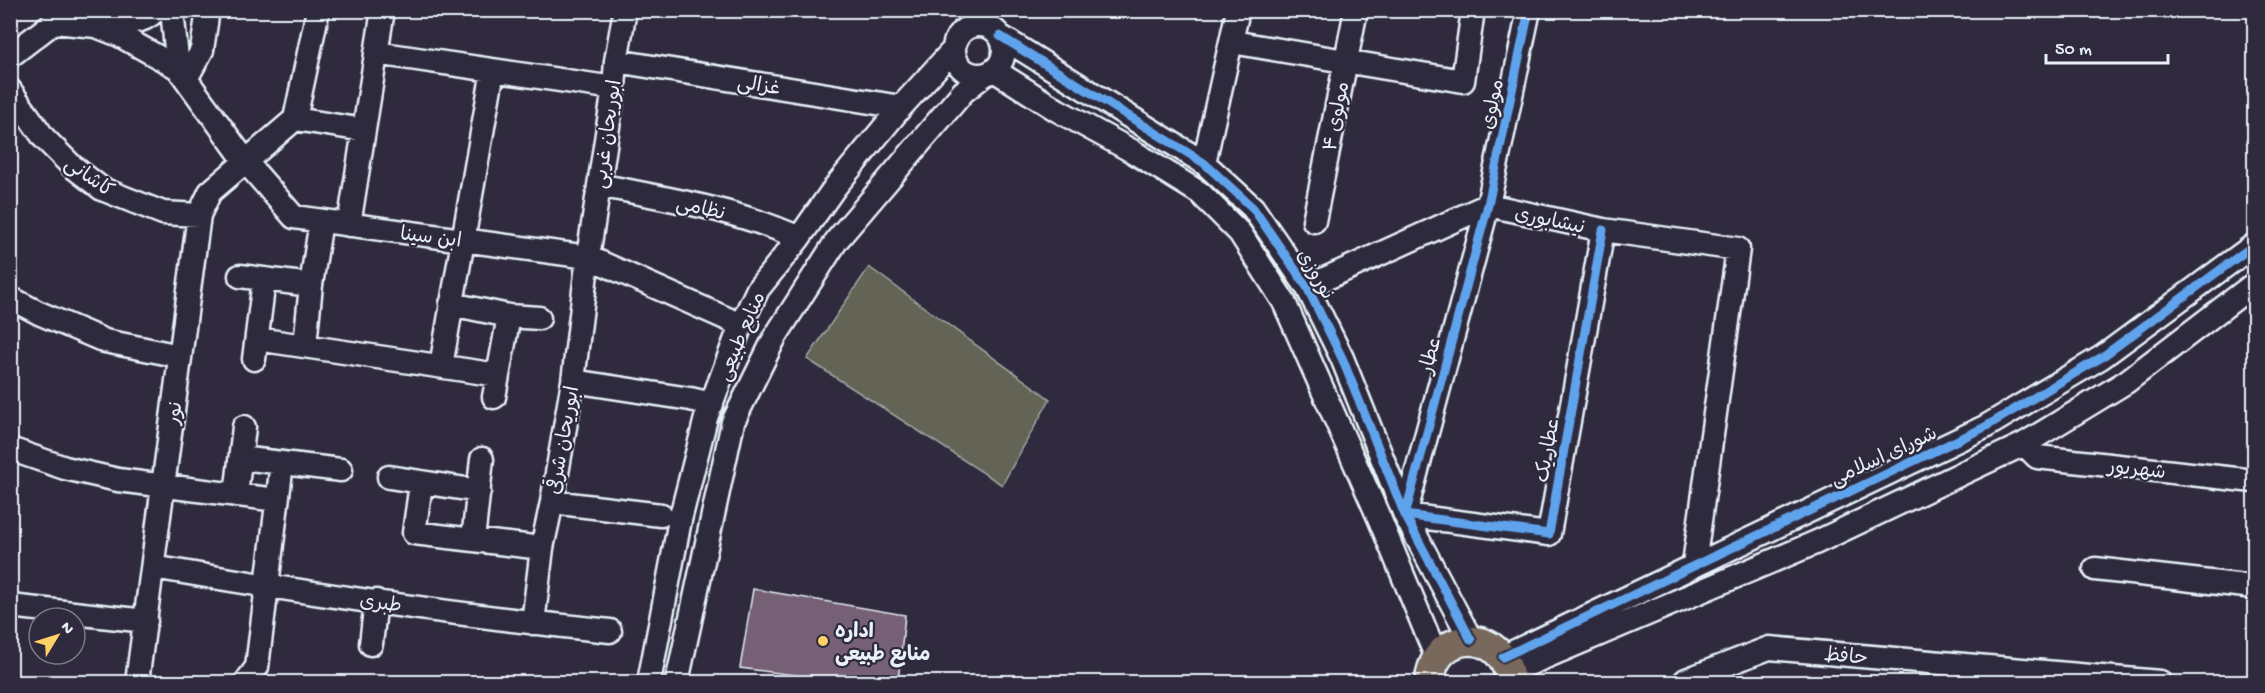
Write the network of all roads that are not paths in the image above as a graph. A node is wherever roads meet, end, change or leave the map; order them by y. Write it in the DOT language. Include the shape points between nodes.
graph roads {
  1 [pos="156,10"];
  2 [pos="172,10"];
  3 [pos="208,10"];
  4 [pos="318,10"];
  5 [pos="383,10"];
  6 [pos="624,10"];
  7 [pos="1238,10"];
  8 [pos="1356,10"];
  9 [pos="1473,10"];
  10 [pos="1529,10"];
  11 [pos="57,14"];
  12 [pos="977,17"];
  13 [pos="118,22"];
  14 [pos="1000,36"];
  15 [pos="1232,42"];
  16 [pos="953,50"];
  17 [pos="376,52"];
  18 [pos="10,56"];
  19 [pos="616,61"];
  20 [pos="1345,61"];
  21 [pos="493,70"];
  22 [pos="989,73"];
  23 [pos="182,74"];
  24 [pos="614,88"];
  25 [pos="10,90"];
  26 [pos="902,107"];
  27 [pos="295,119"];
  28 [pos="364,130"];
  29 [pos="246,162"];
  30 [pos="1204,163"];
  31 [pos="599,185"];
  32 [pos="1488,205"];
  33 [pos="199,215"];
  34 [pos="321,221"];
  35 [pos="1314,221"];
  36 [pos="350,225"];
  37 [pos="1603,230"];
  38 [pos="800,238"];
  39 [pos="462,240"];
  40 [pos="2254,245"];
  41 [pos="588,257"];
  42 [pos="240,276"];
  43 [pos="264,280"];
  44 [pos="2254,284"];
  45 [pos="311,285"];
  46 [pos="1307,287"];
  47 [pos="10,298"];
  48 [pos="451,304"];
  49 [pos="509,316"];
  50 [pos="539,318"];
  51 [pos="741,325"];
  52 [pos="305,345"];
  53 [pos="180,356"];
  54 [pos="441,366"];
  55 [pos="573,381"];
  56 [pos="712,404"];
  57 [pos="244,426"];
  58 [pos="2024,444"];
  59 [pos="10,449"];
  60 [pos="241,458"];
  61 [pos="482,459"];
  62 [pos="282,463"];
  63 [pos="341,470"];
  64 [pos="389,477"];
  65 [pos="2254,481"];
  66 [pos="421,484"];
  67 [pos="163,486"];
  68 [pos="479,491"];
  69 [pos="236,495"];
  70 [pos="277,500"];
  71 [pos="552,502"];
  72 [pos="661,515"];
  73 [pos="1405,515"];
  74 [pos="472,540"];
  75 [pos="542,548"];
  76 [pos="1694,564"];
  77 [pos="153,567"];
  78 [pos="2095,569"];
  79 [pos="267,586"];
  80 [pos="2254,587"];
  81 [pos="376,602"];
  82 [pos="10,606"];
  83 [pos="146,621"];
  84 [pos="533,623"];
  85 [pos="610,631"];
  86 [pos="1471,640"];
  87 [pos="371,644"];
  88 [pos="1508,671"];
  89 [pos="1431,676"];
  90 [pos="137,682"];
  91 [pos="246,682"];
  92 [pos="649,682"];
  93 [pos="677,682"];
  94 [pos="1683,682"];
  95 [pos="2160,682"];
  1 -- 13 [label="street" via="142,21"];
  2 -- 23 [label="street"];
  3 -- 23 [label="street" via="201,50"];
  4 -- 27 [label="street"];
  5 -- 17 [label="street"];
  6 -- 19 [label="street, ابوریحان غربی"];
  7 -- 15 [label="street"];
  8 -- 20 [label="street, مولوی ۴"];
  9 -- 20 [label="street" via="1463,81"];
  10 -- 32 [label="street, مولوی"];
  11 -- 13 [label="street" via="96,26"];
  11 -- 18 [label="street"];
  12 -- 14 [label="street"];
  12 -- 16 [label="street" via="960,32"];
  13 -- 23 [label="street"];
  14 -- 22 [label="street" via="1004,48 1002,61"];
  14 -- 30 [label="street, نوروزی"];
  15 -- 20 [label="street"];
  15 -- 30 [label="street"];
  16 -- 22 [label="street" via="962,70 972,75"];
  16 -- 26 [label="street, منابع طبیعی"];
  17 -- 21 [label="street"];
  17 -- 28 [label="street"];
  19 -- 24 [label="street, ابوریحان غربی"];
  19 -- 26 [label="street, غزالی"];
  20 -- 35 [label="street, مولوی ۴"];
  21 -- 24 [label="street"];
  21 -- 39 [label="street"];
  22 -- 89 [label="street" via="1200,193 1240,233 1284,302 1380,520"];
  22 -- 93 [label="street, منابع طبیعی" via="963,92 837,240 775,337 733,422"];
  23 -- 29 [label="street, ابن سینا"];
  24 -- 31 [label="street, ابوریحان غربی"];
  25 -- 33 [label="street, کاشانی" via="44,138 102,189 163,213"];
  26 -- 38 [label="street, منابع طبیعی" via="835,187"];
  27 -- 28 [label="street"];
  27 -- 29 [label="street, نور"];
  28 -- 36 [label="street"];
  29 -- 33 [label="street, نور" via="210,192"];
  29 -- 34 [label="street, ابن سینا" via="294,217"];
  30 -- 46 [label="street, نوروزی" via="1253,208"];
  31 -- 38 [label="street, نظامی" via="714,208"];
  31 -- 41 [label="street, ابوریحان غربی"];
  32 -- 37 [label="street, نیشابوری"];
  32 -- 46 [label="street, نیشابوری"];
  32 -- 73 [label="street, عطار"];
  33 -- 53 [label="street, نور"];
  34 -- 36 [label="street, ابن سینا"];
  34 -- 45 [label="street"];
  36 -- 39 [label="street, ابن سینا"];
  37 -- 73 [label="street, عطار یک" via="1549,534"];
  37 -- 76 [label="street, نیشابوری" via="1738,249"];
  38 -- 51 [label="street, منابع طبیعی" via="759,289"];
  39 -- 41 [label="street, ابن سینا"];
  39 -- 48 [label="street"];
  40 -- 76 [label="street, شورای اسلامی" via="2102,357 1985,427"];
  41 -- 51 [label="street, ابن سینا"];
  41 -- 55 [label="street, ابوریحان شرقی"];
  42 -- 43 [label="street"];
  43 -- 45 [label="street"];
  43 -- 52 [label="street" via="255,349"];
  44 -- 58 [label="street" via="2126,382"];
  45 -- 52 [label="street"];
  46 -- 73 [label="street, نوروزی" via="1342,358"];
  47 -- 53 [label="street" via="105,341"];
  48 -- 49 [label="street"];
  48 -- 54 [label="street"];
  49 -- 50 [label="street"];
  49 -- 54 [label="street" via="496,386"];
  51 -- 56 [label="street, منابع طبیعی"];
  52 -- 54 [label="street"];
  53 -- 67 [label="street, نور"];
  55 -- 56 [label="street"];
  55 -- 71 [label="street, ابوریحان شرقی"];
  56 -- 92 [label="street, منابع طبیعی" via="680,520"];
  57 -- 60 [label="street"];
  58 -- 65 [label="street, شهریور" via="2037,457"];
  58 -- 88 [label="street" via="1817,542"];
  59 -- 67 [label="street" via="75,470"];
  60 -- 62 [label="street"];
  60 -- 69 [label="street"];
  61 -- 68 [label="street"];
  62 -- 63 [label="street"];
  62 -- 70 [label="street"];
  64 -- 66 [label="street"];
  66 -- 68 [label="street"];
  66 -- 74 [label="street" via="414,533"];
  67 -- 69 [label="street"];
  67 -- 77 [label="street, نور"];
  68 -- 74 [label="street"];
  69 -- 70 [label="street"];
  70 -- 79 [label="street"];
  71 -- 72 [label="street"];
  71 -- 75 [label="street, ابوریحان شرقی"];
  73 -- 86 [label="street, نوروزی"];
  74 -- 75 [label="street"];
  75 -- 84 [label="street, ابوریحان شرقی"];
  76 -- 88 [label="street, شورای اسلامی"];
  77 -- 79 [label="street, طبری"];
  77 -- 83 [label="street, نور"];
  78 -- 80 [label="street"];
  79 -- 81 [label="street, طبری"];
  79 -- 91 [label="street" via="257,667"];
  81 -- 84 [label="street, طبری"];
  81 -- 87 [label="street"];
  82 -- 83 [label="street"];
  83 -- 90 [label="street, نور"];
  84 -- 85 [label="street, طبری"];
  86 -- 88 [label="main road" via="1494,648"];
  86 -- 89 [label="main road" via="1446,648"];
  94 -- 95 [label="street, حافظ" via="1769,648"];
}
